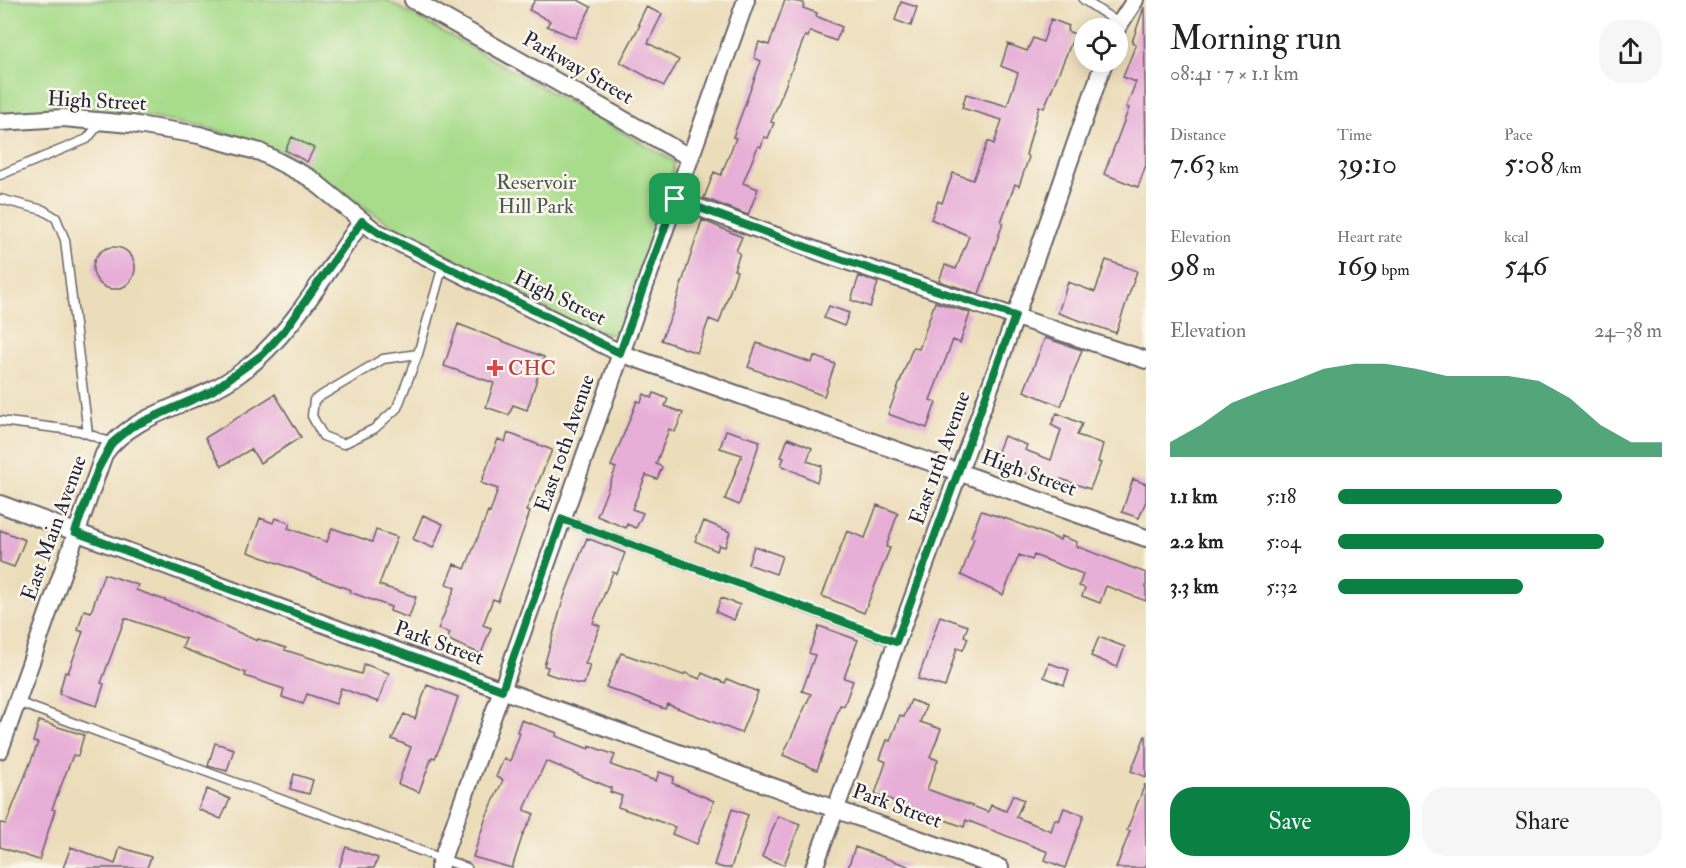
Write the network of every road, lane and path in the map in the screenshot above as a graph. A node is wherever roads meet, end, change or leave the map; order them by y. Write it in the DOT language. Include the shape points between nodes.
graph roads {
  1 [pos="413,0"];
  2 [pos="747,0"];
  3 [pos="1084,0"];
  4 [pos="1135,0"];
  5 [pos="1108,18"];
  6 [pos="1124,18"];
  7 [pos="1100,72"];
  8 [pos="102,121"];
  9 [pos="0,122"];
  10 [pos="689,157"];
  11 [pos="0,175"];
  12 [pos="0,199"];
  13 [pos="675,199"];
  14 [pos="362,221"];
  15 [pos="443,265"];
  16 [pos="1015,316"];
  17 [pos="620,353"];
  18 [pos="418,354"];
  19 [pos="1146,360"];
  20 [pos="0,421"];
  21 [pos="88,434"];
  22 [pos="112,443"];
  23 [pos="958,472"];
  24 [pos="0,504"];
  25 [pos="562,519"];
  26 [pos="75,532"];
  27 [pos="1146,538"];
  28 [pos="896,642"];
  29 [pos="502,690"];
  30 [pos="16,702"];
  31 [pos="0,750"];
  32 [pos="836,808"];
  33 [pos="440,863"];
  34 [pos="467,868"];
  35 [pos="814,868"];
  36 [pos="1000,868"];
  1 -- 10 [label="street, Parkway Street"];
  2 -- 10 [label="street, East 10th Avenue"];
  3 -- 5 [label="lane"];
  4 -- 6 [label="street"];
  7 -- 16 [label="street, East 11th Avenue"];
  8 -- 9 [label="street, High Street" via="63,118"];
  8 -- 11 [label="lane" via="87,139"];
  8 -- 14 [label="street, High Street" via="199,135 260,152 310,178"];
  10 -- 13 [label="street, East 10th Avenue"];
  12 -- 21 [label="lane" via="43,210 56,218 65,240"];
  13 -- 16 [label="street" via="831,256"];
  13 -- 17 [label="street, East 10th Avenue"];
  14 -- 15 [label="street, High Street"];
  14 -- 22 [label="street, East Main Avenue" via="284,331 263,354 212,391 131,427"];
  15 -- 17 [label="street, High Street"];
  15 -- 18 [label="lane"];
  16 -- 19 [label="street"];
  16 -- 23 [label="street, East 11th Avenue"];
  17 -- 23 [label="street, High Street"];
  17 -- 25 [label="street, East 10th Avenue"];
  18 -- 18 [label="lane" via="397,408 374,429 343,444 323,436 312,416 314,400 383,359"];
  20 -- 21 [label="lane"];
  21 -- 22 [label="lane"];
  22 -- 26 [label="street, East Main Avenue"];
  23 -- 27 [label="street, High Street"];
  23 -- 28 [label="street, East 11th Avenue"];
  24 -- 26 [label="street, Park Street"];
  25 -- 28 [label="lane"];
  25 -- 29 [label="street, East 10th Avenue"];
  26 -- 29 [label="street, Park Street"];
  26 -- 30 [label="street, East Main Avenue"];
  28 -- 32 [label="street, East 11th Avenue"];
  29 -- 32 [label="street, Park Street"];
  29 -- 33 [label="street, East 10th Avenue"];
  30 -- 31 [label="street, East Main Avenue"];
  30 -- 33 [label="lane"];
  32 -- 35 [label="street, East 11th Avenue"];
  32 -- 36 [label="street, Park Street"];
  33 -- 34 [label="lane"];
}
